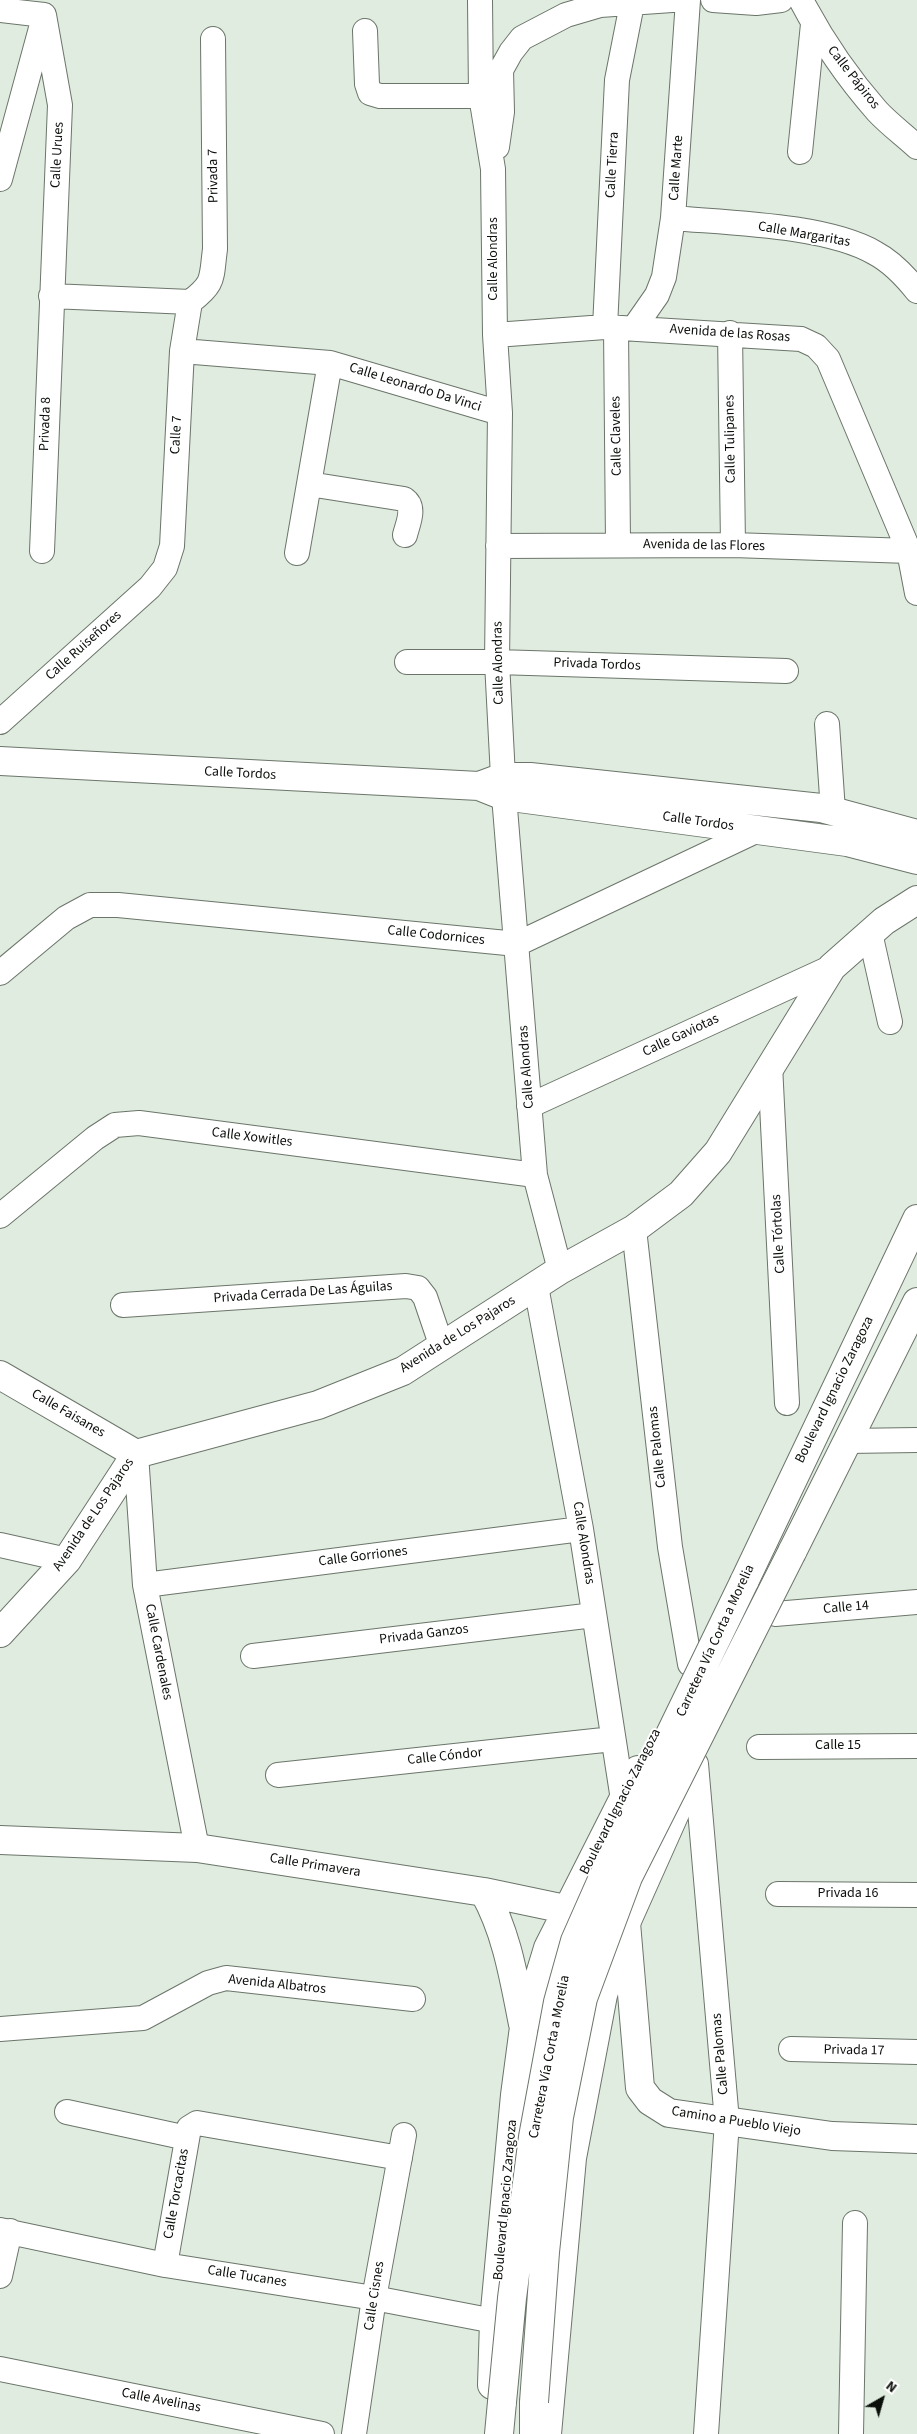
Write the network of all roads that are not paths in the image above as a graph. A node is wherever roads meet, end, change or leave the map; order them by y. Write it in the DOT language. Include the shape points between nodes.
graph roads {
  1 [pos="480,0"];
  2 [pos="672,0"];
  3 [pos="688,0"];
  4 [pos="714,0"];
  5 [pos="781,0"];
  6 [pos="801,0"];
  7 [pos="632,4"];
  8 [pos="46,7"];
  9 [pos="0,10"];
  10 [pos="813,24"];
  11 [pos="365,31"];
  12 [pos="213,39"];
  13 [pos="481,96"];
  14 [pos="917,147"];
  15 [pos="800,152"];
  16 [pos="493,169"];
  17 [pos="0,179"];
  18 [pos="673,218"];
  19 [pos="917,292"];
  20 [pos="51,296"];
  21 [pos="190,302"];
  22 [pos="618,328"];
  23 [pos="730,333"];
  24 [pos="495,334"];
  25 [pos="182,351"];
  26 [pos="330,363"];
  27 [pos="500,413"];
  28 [pos="309,484"];
  29 [pos="406,535"];
  30 [pos="618,544"];
  31 [pos="732,545"];
  32 [pos="498,546"];
  33 [pos="42,551"];
  34 [pos="909,551"];
  35 [pos="297,553"];
  36 [pos="164,568"];
  37 [pos="917,593"];
  38 [pos="407,662"];
  39 [pos="497,662"];
  40 [pos="786,671"];
  41 [pos="0,722"];
  42 [pos="827,724"];
  43 [pos="0,761"];
  44 [pos="496,787"];
  45 [pos="834,811"];
  46 [pos="758,830"];
  47 [pos="917,834"];
  48 [pos="917,859"];
  49 [pos="917,900"];
  50 [pos="870,933"];
  51 [pos="517,944"];
  52 [pos="832,967"];
  53 [pos="0,973"];
  54 [pos="890,1022"];
  55 [pos="770,1065"];
  56 [pos="529,1106"];
  57 [pos="535,1175"];
  58 [pos="0,1216"];
  59 [pos="917,1219"];
  60 [pos="634,1229"];
  61 [pos="560,1270"];
  62 [pos="536,1286"];
  63 [pos="123,1305"];
  64 [pos="915,1310"];
  65 [pos="442,1347"];
  66 [pos="0,1375"];
  67 [pos="787,1403"];
  68 [pos="917,1440"];
  69 [pos="848,1441"];
  70 [pos="136,1454"];
  71 [pos="803,1460"];
  72 [pos="828,1481"];
  73 [pos="581,1529"];
  74 [pos="0,1545"];
  75 [pos="67,1560"];
  76 [pos="145,1584"];
  77 [pos="917,1602"];
  78 [pos="775,1614"];
  79 [pos="594,1615"];
  80 [pos="0,1633"];
  81 [pos="253,1656"];
  82 [pos="690,1664"];
  83 [pos="612,1739"];
  84 [pos="917,1746"];
  85 [pos="759,1747"];
  86 [pos="696,1764"];
  87 [pos="278,1775"];
  88 [pos="623,1800"];
  89 [pos="0,1840"];
  90 [pos="197,1848"];
  91 [pos="484,1892"];
  92 [pos="778,1894"];
  93 [pos="917,1895"];
  94 [pos="566,1908"];
  95 [pos="626,1923"];
  96 [pos="414,1999"];
  97 [pos="524,2027"];
  98 [pos="0,2029"];
  99 [pos="791,2049"];
  100 [pos="917,2052"];
  101 [pos="66,2112"];
  102 [pos="727,2121"];
  103 [pos="190,2131"];
  104 [pos="404,2135"];
  105 [pos="917,2140"];
  106 [pos="400,2158"];
  107 [pos="854,2223"];
  108 [pos="5,2231"];
  109 [pos="165,2264"];
  110 [pos="0,2276"];
  111 [pos="374,2298"];
  112 [pos="494,2321"];
  113 [pos="0,2369"];
  114 [pos="322,2434"];
  115 [pos="354,2434"];
  116 [pos="490,2434"];
  117 [pos="499,2434"];
  118 [pos="534,2434"];
  119 [pos="547,2434"];
  120 [pos="706,2434"];
  121 [pos="851,2434"];
  1 -- 13 [label="street, Calle Alondras"];
  2 -- 7 [label="street"];
  3 -- 18 [label="street, Calle Marte"];
  4 -- 5 [label="street" via="756,3"];
  6 -- 10 [label="street, Calle Pápiros"];
  7 -- 16 [label="street" via="600,5 566,15 522,38 501,70 502,112"];
  7 -- 22 [label="street, Calle Tierra" via="617,80"];
  8 -- 9 [label="street"];
  8 -- 17 [label="street"];
  8 -- 20 [label="street, Calle Urues" via="60,105"];
  10 -- 14 [label="street, Calle Pápiros" via="842,67 878,111"];
  10 -- 15 [label="street"];
  11 -- 13 [label="street" via="366,84 370,92 380,96"];
  12 -- 21 [label="street, Privada 7" via="215,249 211,282"];
  13 -- 16 [label="street, Calle Alondras"];
  16 -- 24 [label="street, Calle Alondras"];
  18 -- 19 [label="street, Calle Margaritas" via="771,227 850,241 888,261"];
  18 -- 22 [label="street, Calle Marte" via="664,277 657,295"];
  20 -- 21 [label="street"];
  20 -- 33 [label="street, Privada 8"];
  21 -- 25 [label="street, Calle 7"];
  22 -- 23 [label="street, Avenida de las Rosas"];
  22 -- 24 [label="street, Avenida de las Rosas"];
  22 -- 30 [label="street, Calle Claveles"];
  23 -- 31 [label="street, Calle Tulipanes"];
  23 -- 34 [label="street, Avenida de las Rosas" via="801,339 816,346 828,359"];
  24 -- 27 [label="street, Calle Alondras"];
  25 -- 26 [label="street, Calle Leonardo Da Vinci"];
  25 -- 36 [label="street, Calle 7" via="172,546"];
  26 -- 27 [label="street, Calle Leonardo Da Vinci"];
  26 -- 28 [label="street, Calle Leonardo Da Vinci"];
  27 -- 32 [label="street, Calle Alondras"];
  28 -- 29 [label="street" via="404,499 411,507"];
  28 -- 35 [label="street, Calle Leonardo Da Vinci"];
  30 -- 31 [label="street, Avenida de las Flores"];
  30 -- 32 [label="street, Avenida de las Flores"];
  31 -- 34 [label="street, Avenida de las Flores"];
  32 -- 39 [label="street, Calle Alondras"];
  34 -- 37 [label="street, Avenida de las Rosas"];
  36 -- 41 [label="street, Calle Ruiseñores" via="150,587"];
  38 -- 39 [label="street, Privada Tordos"];
  39 -- 40 [label="street, Privada Tordos"];
  39 -- 44 [label="street, Calle Alondras"];
  42 -- 45 [label="street"];
  43 -- 44 [label="street, Calle Tordos"];
  44 -- 45 [label="street, Calle Tordos" via="530,776"];
  44 -- 46 [label="street, Calle Tordos"];
  44 -- 51 [label="street, Calle Alondras"];
  45 -- 47 [label="street, Calle Tordos"];
  46 -- 48 [label="street, Calle Tordos" via="847,842"];
  46 -- 51 [label="street"];
  49 -- 50 [label="street"];
  50 -- 52 [label="street"];
  50 -- 54 [label="street"];
  51 -- 53 [label="street, Calle Codornices" via="118,905 90,906 66,918"];
  51 -- 56 [label="street, Calle Alondras"];
  52 -- 55 [label="street"];
  52 -- 56 [label="street, Calle Gaviotas"];
  55 -- 60 [label="street, Avenida de Los Pajaros" via="718,1152 681,1194"];
  55 -- 67 [label="street, Calle Tórtolas"];
  56 -- 57 [label="street, Calle Alondras"];
  57 -- 58 [label="street, Calle Xowitles" via="139,1123 115,1125 95,1138"];
  57 -- 61 [label="street, Calle Alondras"];
  59 -- 71 [label="street, Boulevard Ignacio Zaragoza"];
  60 -- 61 [label="street, Avenida de Los Pajaros"];
  60 -- 82 [label="street, Calle Palomas" via="670,1547"];
  61 -- 62 [label="street, Avenida de Los Pajaros"];
  62 -- 65 [label="street, Avenida de Los Pajaros"];
  62 -- 73 [label="street, Calle Alondras"];
  63 -- 65 [label="street, Privada Cerrada De Las Águilas" via="406,1286 418,1288 425,1297"];
  64 -- 69 [label="street"];
  65 -- 70 [label="street, Avenida de Los Pajaros" via="403,1371 318,1405"];
  66 -- 70 [label="street, Calle Faisanes"];
  68 -- 69 [label="street"];
  69 -- 72 [label="street"];
  70 -- 75 [label="street, Avenida de Los Pajaros"];
  70 -- 76 [label="street, Calle Cardenales"];
  71 -- 82 [label="street, Boulevard Ignacio Zaragoza" via="771,1504"];
  71 -- 117 [label="street, Carretera Vía Corta a Morelia, bridge" via="628,1821 575,1941 558,2002 533,2137 512,2298"];
  72 -- 78 [label="street" via="816,1531"];
  72 -- 118 [label="street, Carretera Vía Corta a Morelia, bridge" via="628,1877 584,1998 558,2117 545,2252"];
  73 -- 76 [label="street, Calle Gorriones"];
  73 -- 79 [label="street, Calle Alondras"];
  74 -- 75 [label="street"];
  75 -- 80 [label="street, Avenida de Los Pajaros"];
  76 -- 90 [label="street, Calle Cardenales"];
  77 -- 78 [label="street, Calle 14"];
  78 -- 86 [label="street"];
  79 -- 81 [label="street, Privada Ganzos"];
  79 -- 83 [label="street, Calle Alondras"];
  82 -- 88 [label="street, Boulevard Ignacio Zaragoza"];
  83 -- 87 [label="street, Calle Cóndor"];
  83 -- 88 [label="street, Calle Alondras"];
  84 -- 85 [label="street, Calle 15"];
  86 -- 95 [label="street"];
  86 -- 102 [label="street, Calle Palomas"];
  88 -- 94 [label="street, Boulevard Ignacio Zaragoza"];
  89 -- 90 [label="street, Calle Primavera"];
  90 -- 91 [label="street, Calle Primavera"];
  91 -- 94 [label="street, Calle Primavera"];
  91 -- 97 [label="street" via="496,1913 507,1947"];
  92 -- 93 [label="street, Privada 16"];
  94 -- 95 [label="street, Calle Primavera"];
  94 -- 97 [label="street, Boulevard Ignacio Zaragoza" via="548,1948"];
  95 -- 102 [label="street, Camino a Pueblo Viejo" via="640,2088 650,2101 669,2113"];
  95 -- 119 [label="street" via="604,1995 572,2158"];
  96 -- 98 [label="street, Avenida Albatros" via="226,1978 208,1983 143,2018"];
  97 -- 112 [label="street, Boulevard Ignacio Zaragoza"];
  99 -- 100 [label="street, Privada 17"];
  101 -- 103 [label="street"];
  102 -- 105 [label="street, Camino a Pueblo Viejo" via="832,2136"];
  102 -- 120 [label="street, Calle Palomas"];
  103 -- 106 [label="street" via="196,2123"];
  103 -- 109 [label="street, Calle Torcacitas"];
  104 -- 106 [label="street, Calle Cisnes"];
  106 -- 111 [label="street, Calle Cisnes"];
  107 -- 121 [label="street"];
  108 -- 109 [label="street, Calle Tucanes"];
  108 -- 110 [label="street"];
  109 -- 111 [label="street, Calle Tucanes"];
  111 -- 112 [label="street, Calle Tucanes"];
  111 -- 115 [label="street, Calle Cisnes"];
  112 -- 116 [label="street, Boulevard Ignacio Zaragoza"];
  113 -- 114 [label="street, Calle Avelinas"];
}
